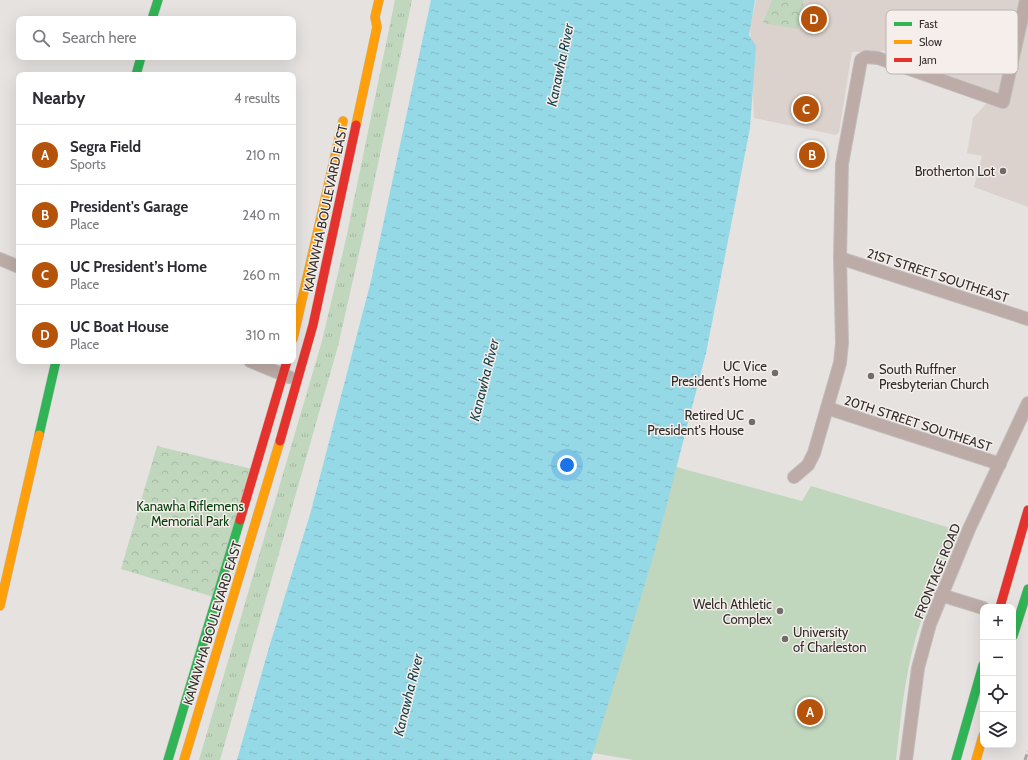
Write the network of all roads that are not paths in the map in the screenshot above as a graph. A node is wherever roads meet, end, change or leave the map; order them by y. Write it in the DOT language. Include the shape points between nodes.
graph roads {
  1 [pos="158,0"];
  2 [pos="369,0"];
  3 [pos="379,0"];
  4 [pos="387,0"];
  5 [pos="1026,0"];
  6 [pos="153,16"];
  7 [pos="365,20"];
  8 [pos="377,27"];
  9 [pos="1018,35"];
  10 [pos="140,60"];
  11 [pos="886,61"];
  12 [pos="137,72"];
  13 [pos="923,74"];
  14 [pos="1009,74"];
  15 [pos="344,114"];
  16 [pos="840,258"];
  17 [pos="0,259"];
  18 [pos="16,266"];
  19 [pos="1028,319"];
  20 [pos="296,326"];
  21 [pos="55,364"];
  22 [pos="258,364"];
  23 [pos="286,364"];
  24 [pos="283,374"];
  25 [pos="298,380"];
  26 [pos="1028,403"];
  27 [pos="827,408"];
  28 [pos="1000,464"];
  29 [pos="794,477"];
  30 [pos="1028,510"];
  31 [pos="1028,589"];
  32 [pos="941,595"];
  33 [pos="1001,604"];
  34 [pos="0,606"];
  35 [pos="980,607"];
  36 [pos="1020,619"];
  37 [pos="1016,629"];
  38 [pos="980,676"];
  39 [pos="980,746"];
  40 [pos="168,760"];
  41 [pos="184,760"];
  42 [pos="906,760"];
  43 [pos="956,760"];
  44 [pos="976,760"];
  1 -- 6 [label="main road"];
  2 -- 7 [label="main road"];
  3 -- 8 [label="main road, KANAWHA BOULEVARD EAST" via="375,18"];
  4 -- 8 [label="main road, KANAWHA BOULEVARD EAST" via="383,20"];
  5 -- 9 [label="street"];
  8 -- 25 [label="main road, KANAWHA BOULEVARD EAST" via="313,325"];
  10 -- 12 [label="main road"];
  11 -- 16 [label="street" via="866,57 861,60 842,164"];
  13 -- 14 [label="street" via="1003,102"];
  15 -- 20 [label="main road, KANAWHA BOULEVARD EAST"];
  16 -- 19 [label="street, 21ST STREET SOUTHEAST"];
  16 -- 27 [label="street" via="842,343 840,362"];
  17 -- 18 [label="street"];
  21 -- 34 [label="main road"];
  22 -- 24 [label="street"];
  23 -- 24 [label="main road, KANAWHA BOULEVARD EAST"];
  24 -- 25 [label="street"];
  24 -- 40 [label="main road, KANAWHA BOULEVARD EAST"];
  25 -- 41 [label="main road, KANAWHA BOULEVARD EAST"];
  26 -- 28 [label="street, FRONTAGE ROAD"];
  27 -- 28 [label="street, 20TH STREET SOUTHEAST"];
  27 -- 29 [label="street" via="814,453 808,465"];
  28 -- 32 [label="street, FRONTAGE ROAD"];
  30 -- 33 [label="main road"];
  31 -- 36 [label="main road"];
  32 -- 35 [label="street"];
  32 -- 42 [label="street, FRONTAGE ROAD" via="918,668"];
  36 -- 37 [label="main road"];
  38 -- 43 [label="main road"];
  39 -- 44 [label="main road"];
}
